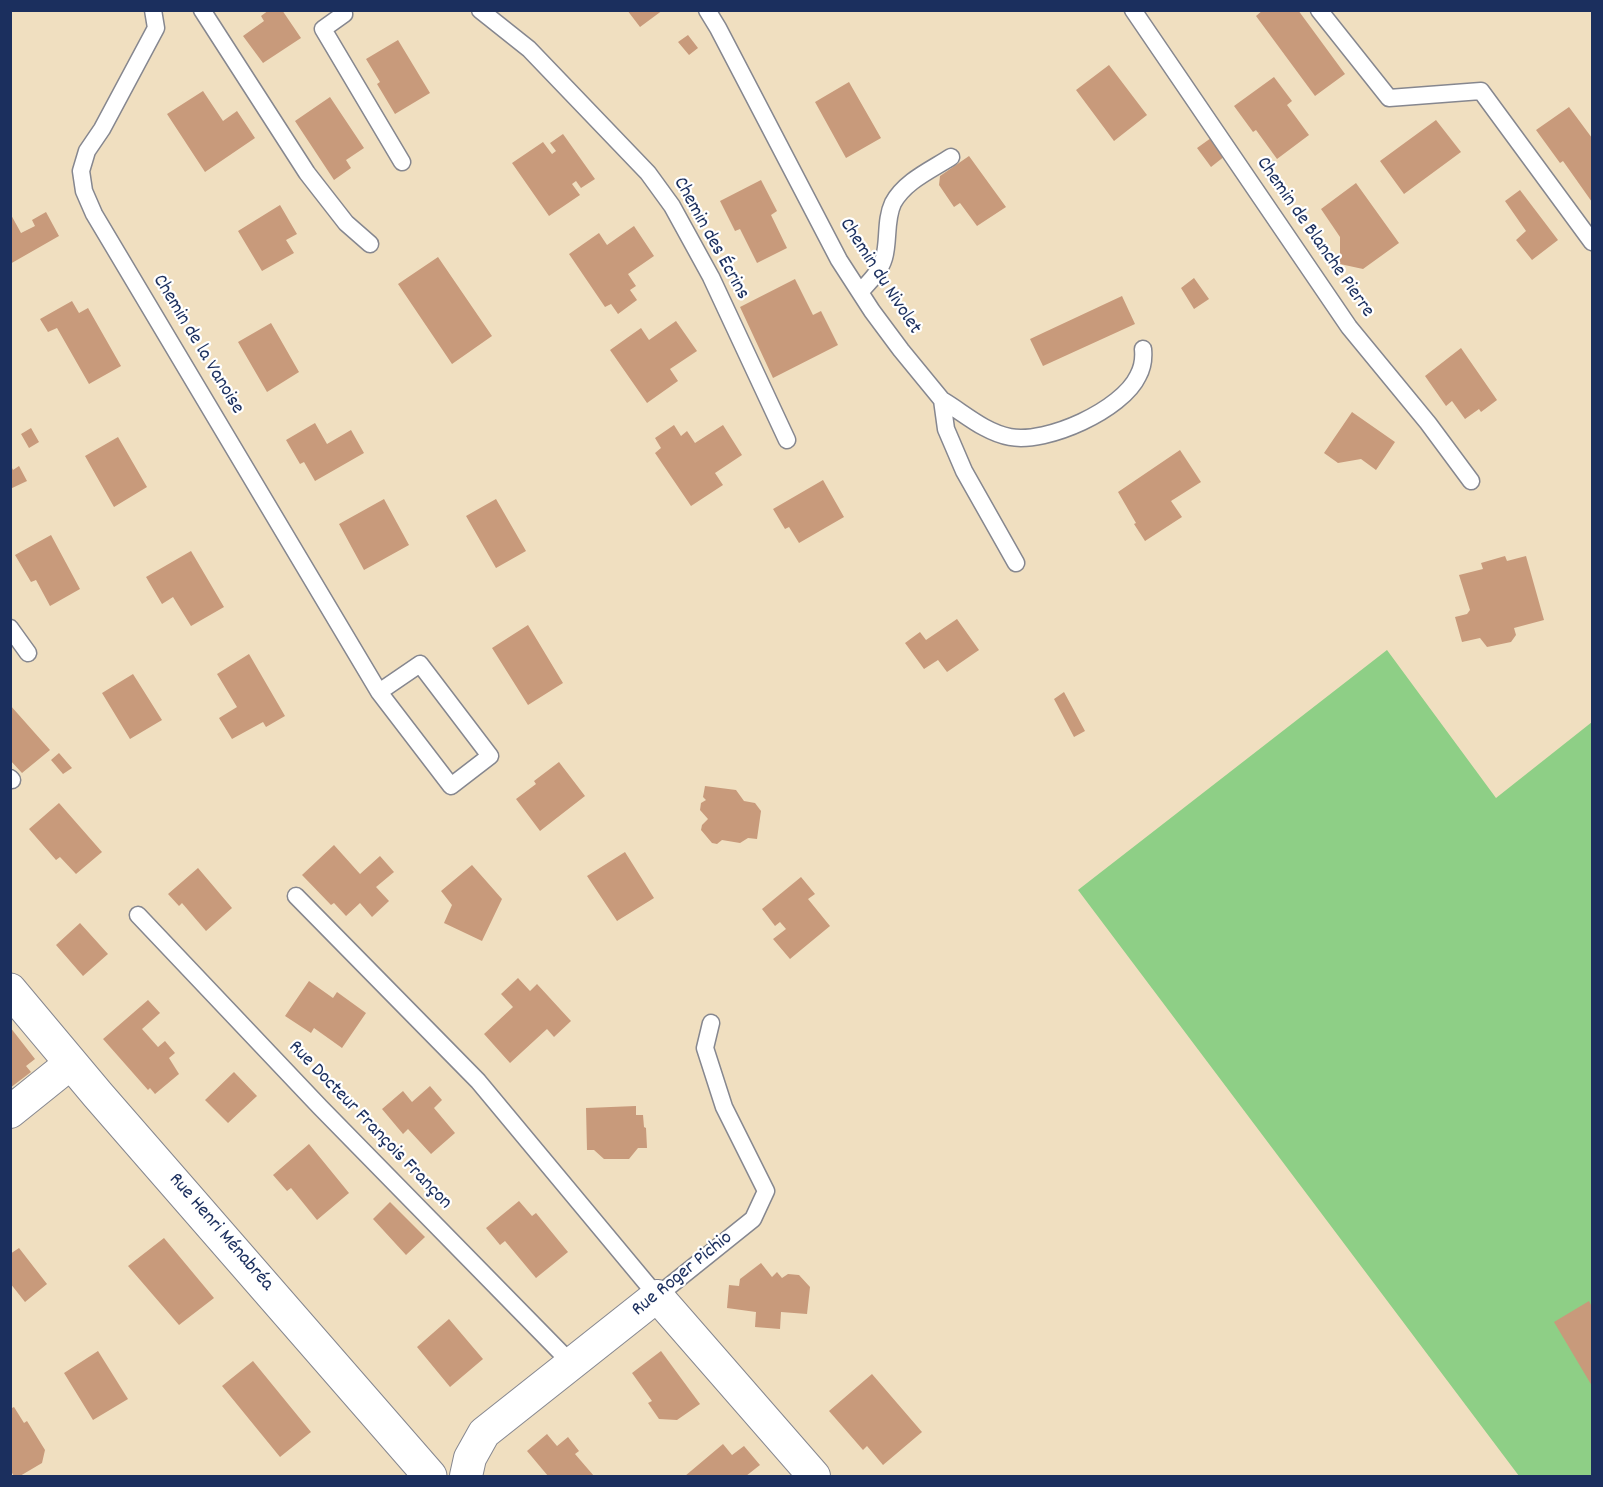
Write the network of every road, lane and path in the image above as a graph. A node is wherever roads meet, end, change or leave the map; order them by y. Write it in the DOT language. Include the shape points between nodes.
graph roads {
  1 [pos="153,10"];
  2 [pos="202,10"];
  3 [pos="343,10"];
  4 [pos="480,10"];
  5 [pos="707,10"];
  6 [pos="1133,10"];
  7 [pos="1319,10"];
  8 [pos="951,157"];
  9 [pos="402,162"];
  10 [pos="1593,242"];
  11 [pos="370,244"];
  12 [pos="860,292"];
  13 [pos="1143,349"];
  14 [pos="942,400"];
  15 [pos="787,441"];
  16 [pos="1471,481"];
  17 [pos="1016,563"];
  18 [pos="10,628"];
  19 [pos="28,653"];
  20 [pos="379,692"];
  21 [pos="296,896"];
  22 [pos="138,915"];
  23 [pos="10,990"];
  24 [pos="711,1023"];
  25 [pos="71,1063"];
  26 [pos="10,1112"];
  27 [pos="657,1296"];
  28 [pos="572,1364"];
  29 [pos="430,1476"];
  30 [pos="466,1476"];
  31 [pos="814,1476"];
  1 -- 20 [label="lane, Chemin de la Vanoise" via="156,28 87,151 81,171 84,191"];
  2 -- 11 [label="lane" via="308,173 346,223"];
  3 -- 9 [label="lane" via="344,14 323,29"];
  4 -- 15 [label="lane, Chemin des Écrins" via="529,50 648,173 666,198 711,277"];
  5 -- 12 [label="lane, Chemin du Nivolet"];
  6 -- 16 [label="lane, Chemin de Blanche Pierre" via="1349,327"];
  7 -- 10 [label="lane" via="1389,98 1481,91"];
  8 -- 12 [label="lane" via="917,177 893,203 884,259"];
  12 -- 14 [label="lane, Chemin du Nivolet"];
  13 -- 14 [label="lane" via="1144,361 1138,378 1125,393 1103,410 1053,434 1011,437 994,432"];
  14 -- 17 [label="lane" via="946,429 964,471"];
  18 -- 19 [label="lane"];
  20 -- 20 [label="lane, Chemin de la Vanoise" via="451,786 490,756 420,664"];
  21 -- 27 [label="lane" via="478,1081"];
  22 -- 28 [label="lane, Rue Docteur François Françon"];
  23 -- 25 [label="street, Rue Henri Ménabréa"];
  24 -- 27 [label="lane, Rue Roger Pichio" via="705,1048 724,1107 766,1191 753,1219"];
  25 -- 26 [label="street"];
  25 -- 29 [label="street, Rue Henri Ménabréa"];
  27 -- 28 [label="street, Rue Roger Pichio"];
  27 -- 31 [label="street"];
  28 -- 30 [label="street, Rue Roger Pichio" via="484,1433 470,1458"];
}
